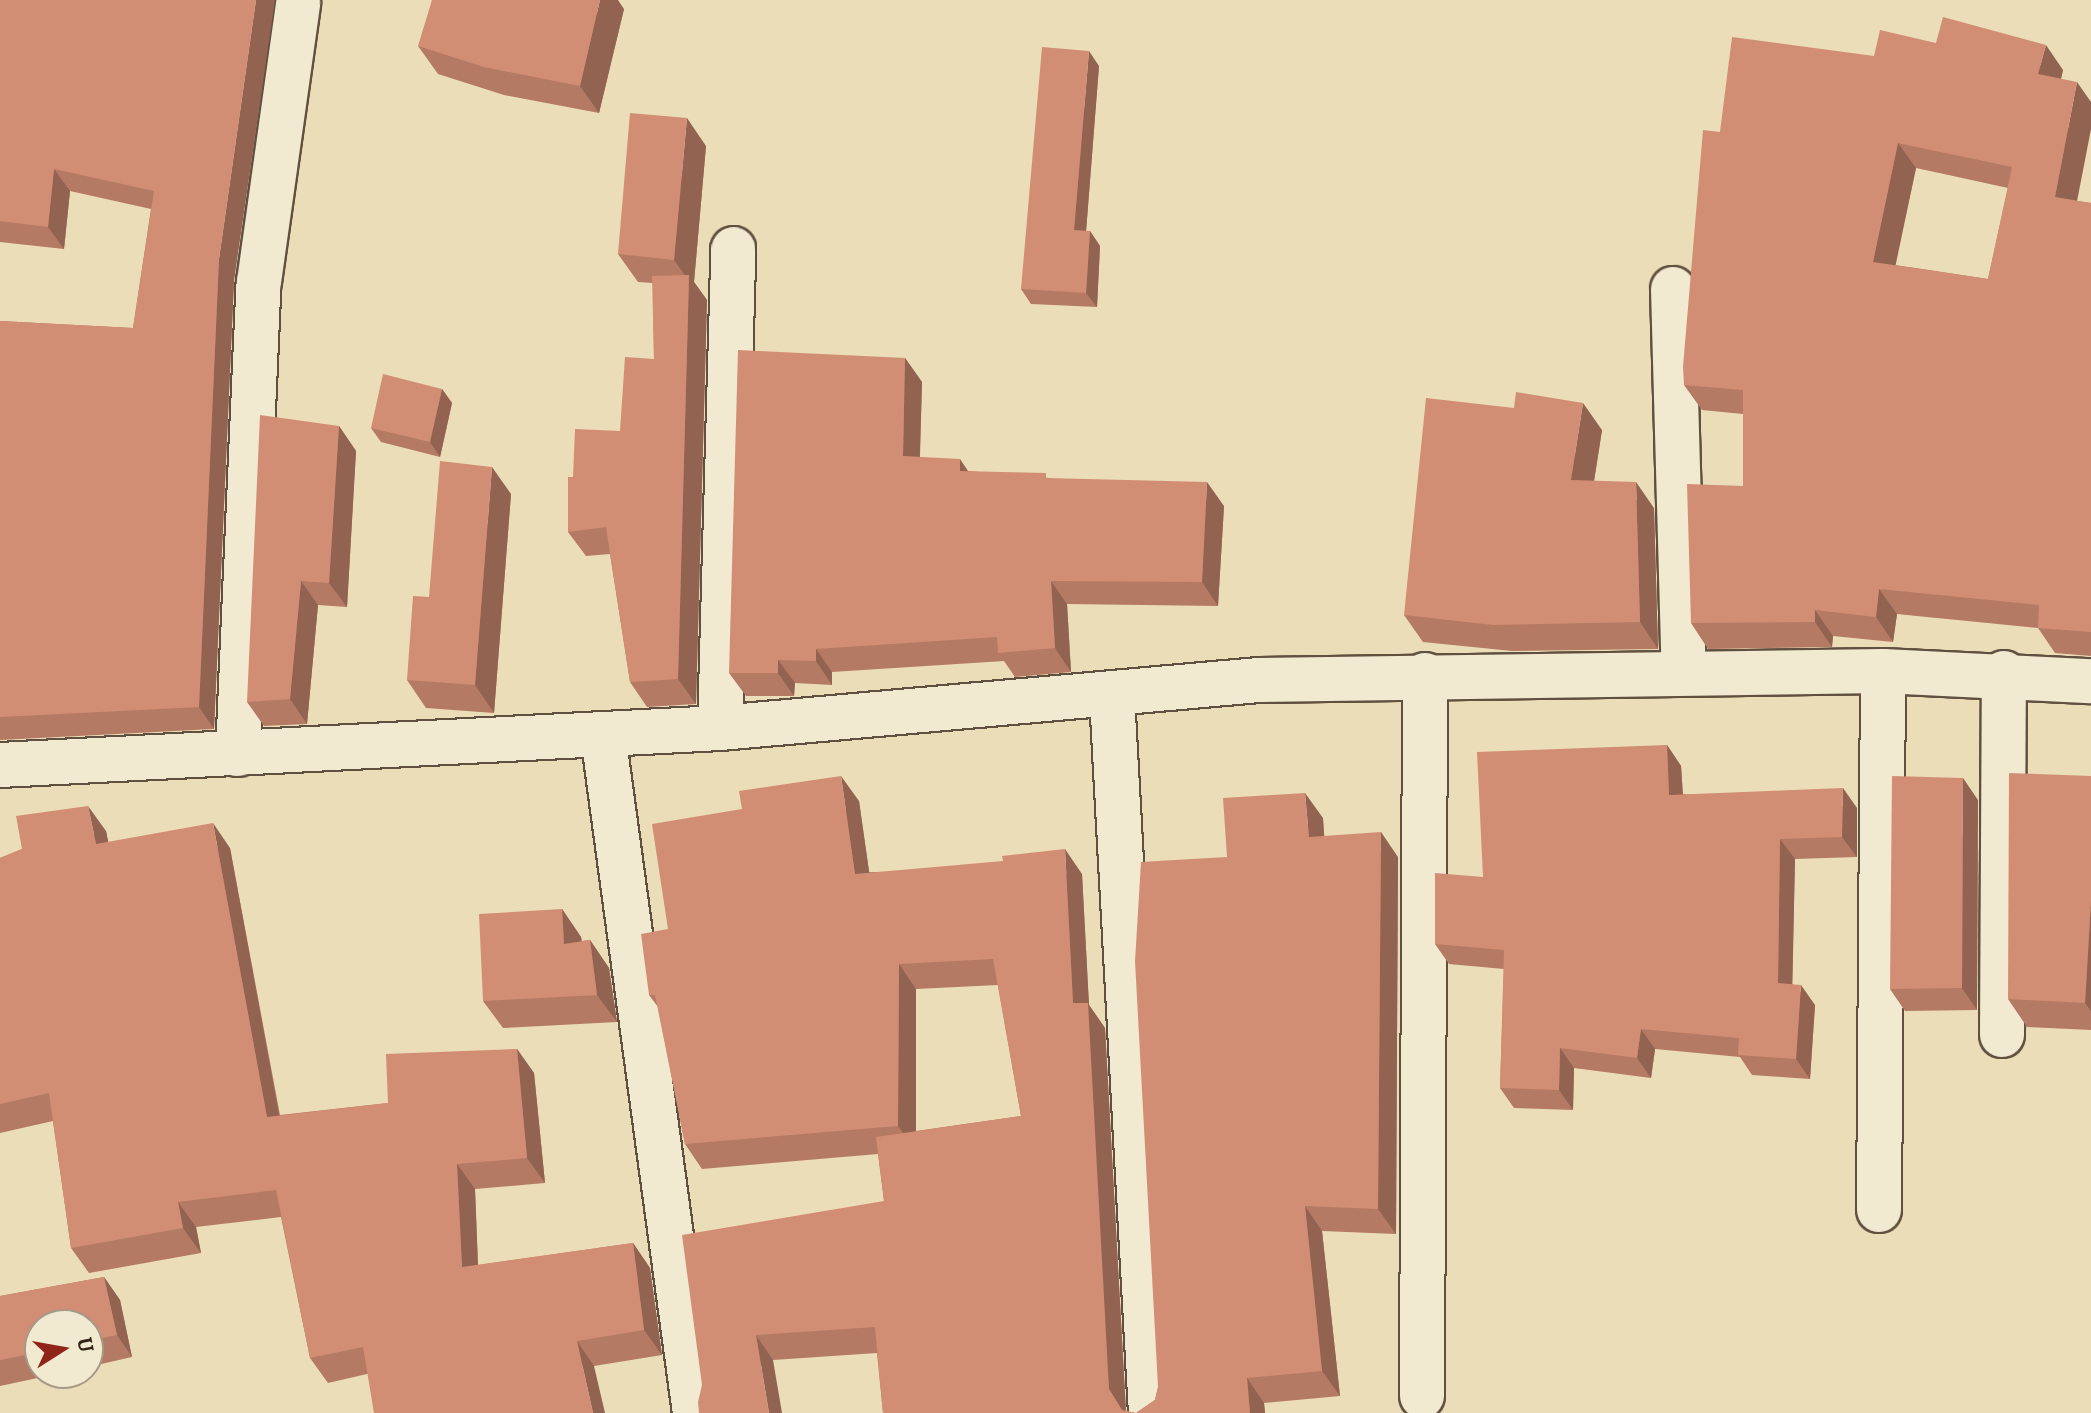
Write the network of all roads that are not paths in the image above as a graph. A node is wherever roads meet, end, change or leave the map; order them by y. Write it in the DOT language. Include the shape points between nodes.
graph roads {
  1 [pos="298,3"];
  2 [pos="733,249"];
  3 [pos="1673,289"];
  4 [pos="1684,671"];
  5 [pos="1883,671"];
  6 [pos="2004,673"];
  7 [pos="1425,675"];
  8 [pos="2091,681"];
  9 [pos="1112,696"];
  10 [pos="720,728"];
  11 [pos="603,735"];
  12 [pos="238,754"];
  13 [pos="0,765"];
  14 [pos="2002,1035"];
  15 [pos="1879,1210"];
  16 [pos="1422,1396"];
  17 [pos="695,1413"];
  18 [pos="1151,1413"];
  1 -- 12 [label="street" via="259,282"];
  2 -- 10 [label="street"];
  3 -- 4 [label="street"];
  4 -- 5 [label="street"];
  4 -- 7 [label="street"];
  5 -- 6 [label="street"];
  5 -- 15 [label="street"];
  6 -- 8 [label="street"];
  6 -- 14 [label="street"];
  7 -- 9 [label="street" via="1259,680"];
  7 -- 16 [label="street"];
  9 -- 10 [label="street"];
  9 -- 18 [label="street"];
  10 -- 11 [label="street"];
  11 -- 12 [label="street"];
  11 -- 17 [label="street"];
  12 -- 13 [label="street"];
}
